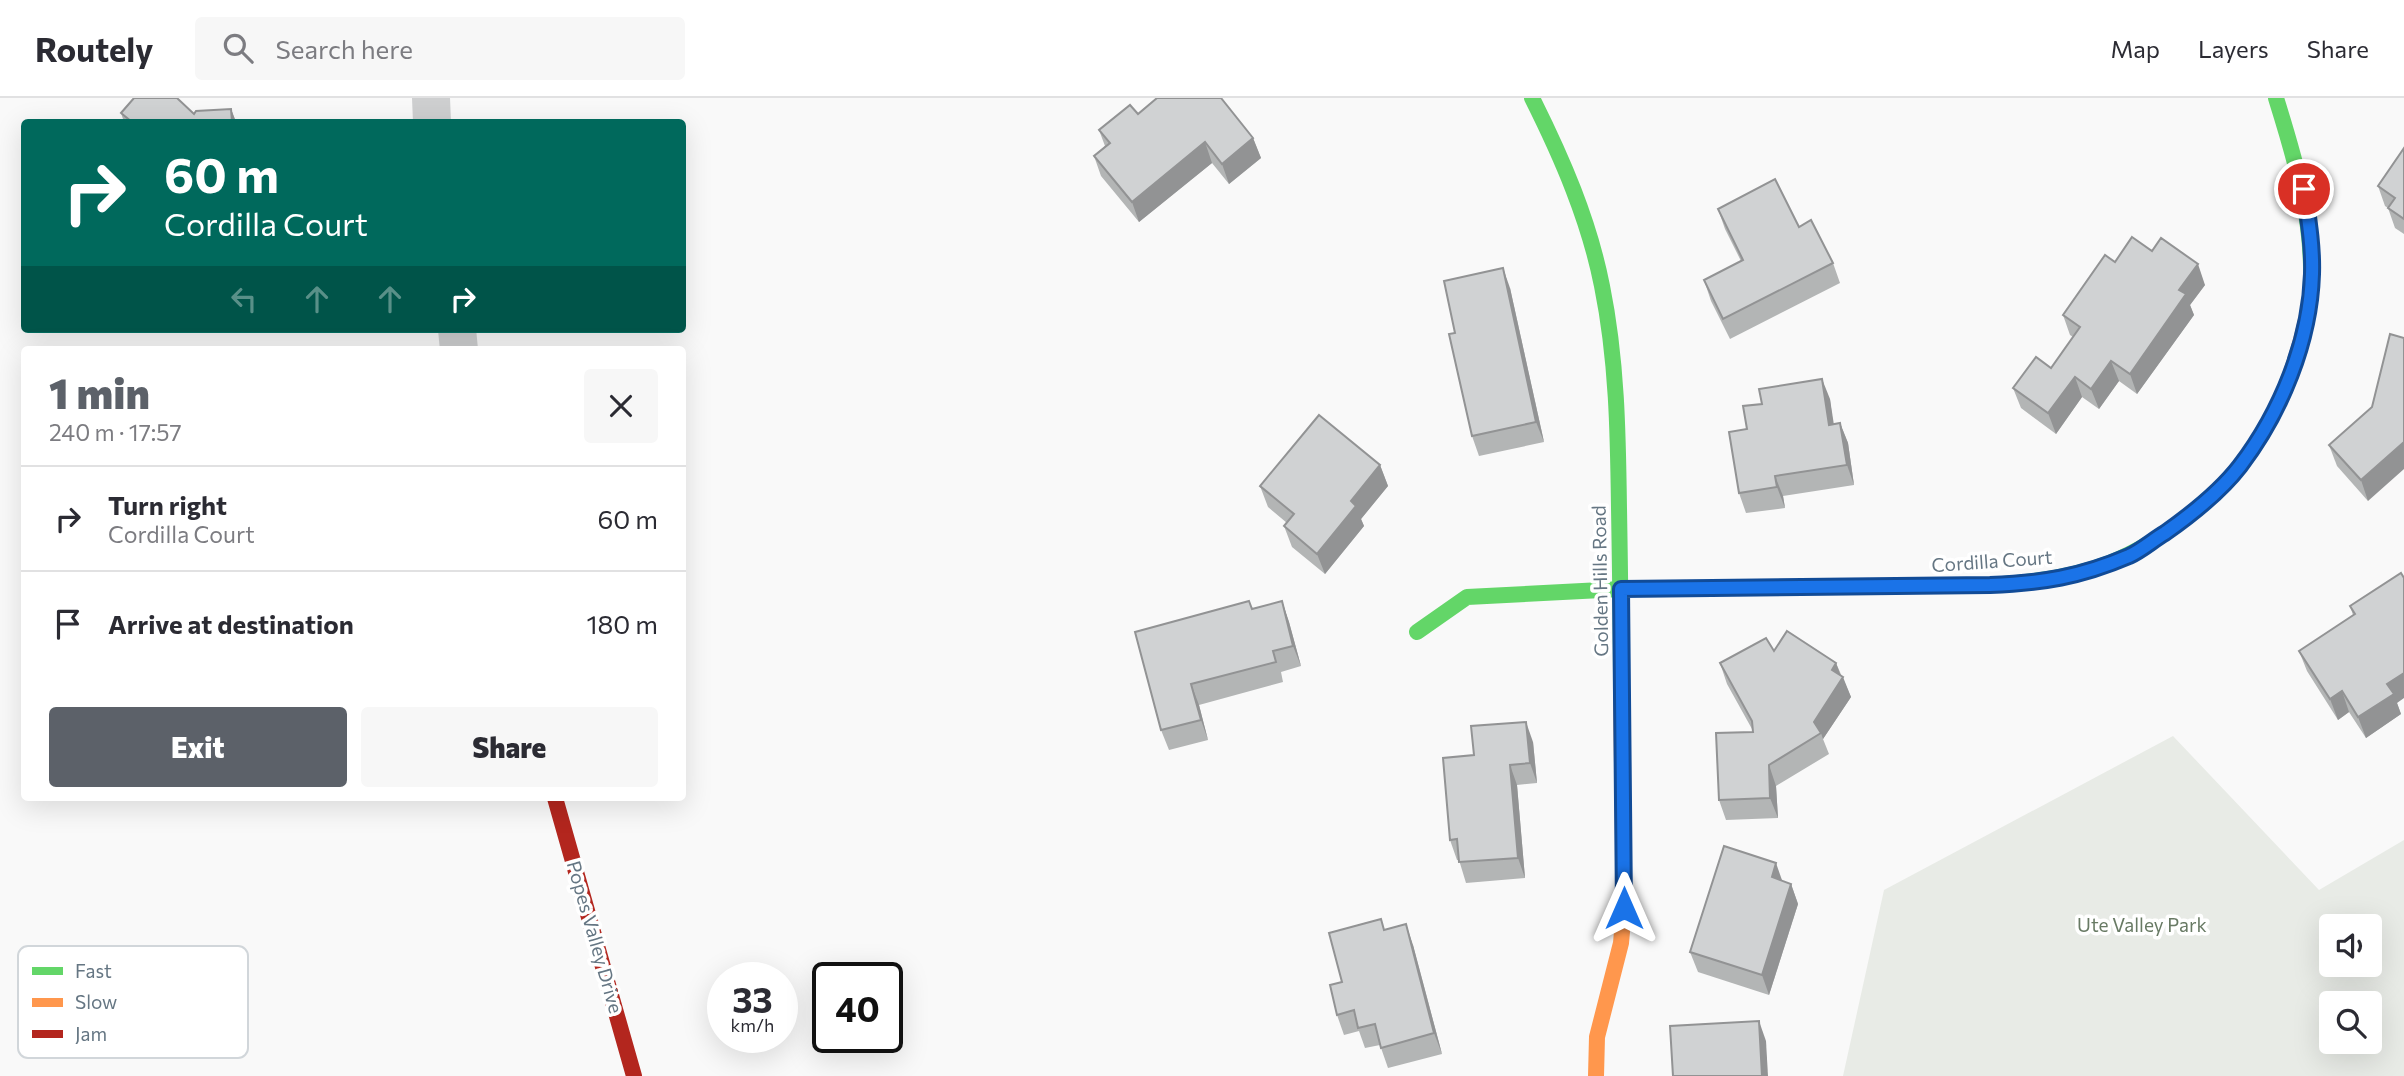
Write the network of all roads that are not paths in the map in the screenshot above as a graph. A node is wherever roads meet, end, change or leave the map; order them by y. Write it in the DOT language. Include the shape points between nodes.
graph roads {
  1 [pos="431,98"];
  2 [pos="1532,98"];
  3 [pos="2276,98"];
  4 [pos="432,119"];
  5 [pos="1621,589"];
  6 [pos="1417,632"];
  7 [pos="556,801"];
  8 [pos="634,1076"];
  9 [pos="1596,1076"];
  1 -- 4 [label="street"];
  2 -- 5 [label="street, Golden Hills Road" via="1572,180 1606,296 1618,405"];
  3 -- 5 [label="street, Cordilla Court" via="2304,189 2310,233 2312,275 2304,332 2289,378 2240,466 2171,528 2132,554 2089,572 2038,583"];
  5 -- 6 [label="street, Cordilla Court" via="1468,597"];
  5 -- 9 [label="street, Golden Hills Road" via="1624,908 1621,943 1598,1037"];
  7 -- 8 [label="street, Popes Valley Drive"];
}
